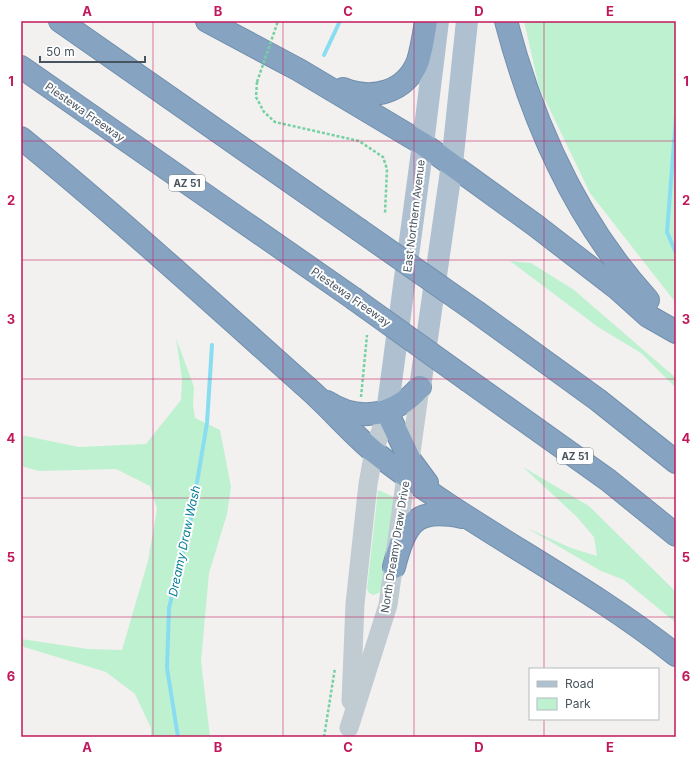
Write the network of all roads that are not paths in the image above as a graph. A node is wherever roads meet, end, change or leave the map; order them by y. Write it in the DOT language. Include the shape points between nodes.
graph roads {
  1 [pos="60,21"];
  2 [pos="207,21"];
  3 [pos="426,21"];
  4 [pos="438,21"];
  5 [pos="467,21"];
  6 [pos="506,21"];
  7 [pos="21,67"];
  8 [pos="300,70"];
  9 [pos="21,138"];
  10 [pos="423,144"];
  11 [pos="452,164"];
  12 [pos="676,331"];
  13 [pos="304,384"];
  14 [pos="420,387"];
  15 [pos="387,412"];
  16 [pos="374,451"];
  17 [pos="676,462"];
  18 [pos="408,468"];
  19 [pos="460,513"];
  20 [pos="676,535"];
  21 [pos="394,567"];
  22 [pos="676,655"];
  23 [pos="349,732"];
  1 -- 17 [label="highway, bridge" via="478,312 598,400"];
  2 -- 8 [label="highway"];
  3 -- 8 [label="highway" via="413,70 401,85 389,92 367,95 354,93"];
  4 -- 10 [label="main road, East Northern Avenue"];
  5 -- 11 [label="main road"];
  6 -- 12 [label="highway" via="536,120 575,198 614,259"];
  7 -- 20 [label="highway, Piestewa Freeway / AZ 51, bridge" via="470,381 602,476"];
  8 -- 10 [label="highway"];
  9 -- 13 [label="highway"];
  10 -- 11 [label="highway"];
  10 -- 15 [label="main road, East Northern Avenue"];
  11 -- 12 [label="highway" via="618,289 648,316"];
  11 -- 14 [label="main road"];
  13 -- 15 [label="highway" via="331,405 345,411 362,414"];
  13 -- 16 [label="highway" via="347,428"];
  14 -- 15 [label="highway" via="406,402"];
  14 -- 18 [label="street, North Dreamy Draw Drive"];
  15 -- 16 [label="street, North Dreamy Draw Drive"];
  15 -- 18 [label="highway"];
  16 -- 18 [label="highway"];
  16 -- 23 [label="street, North Dreamy Draw Drive" via="355,604"];
  18 -- 19 [label="highway"];
  18 -- 21 [label="street, North Dreamy Draw Drive"];
  19 -- 21 [label="highway" via="434,514 413,523 403,537"];
  19 -- 22 [label="highway" via="631,622"];
  21 -- 23 [label="street, North Dreamy Draw Drive" via="384,620"];
}
